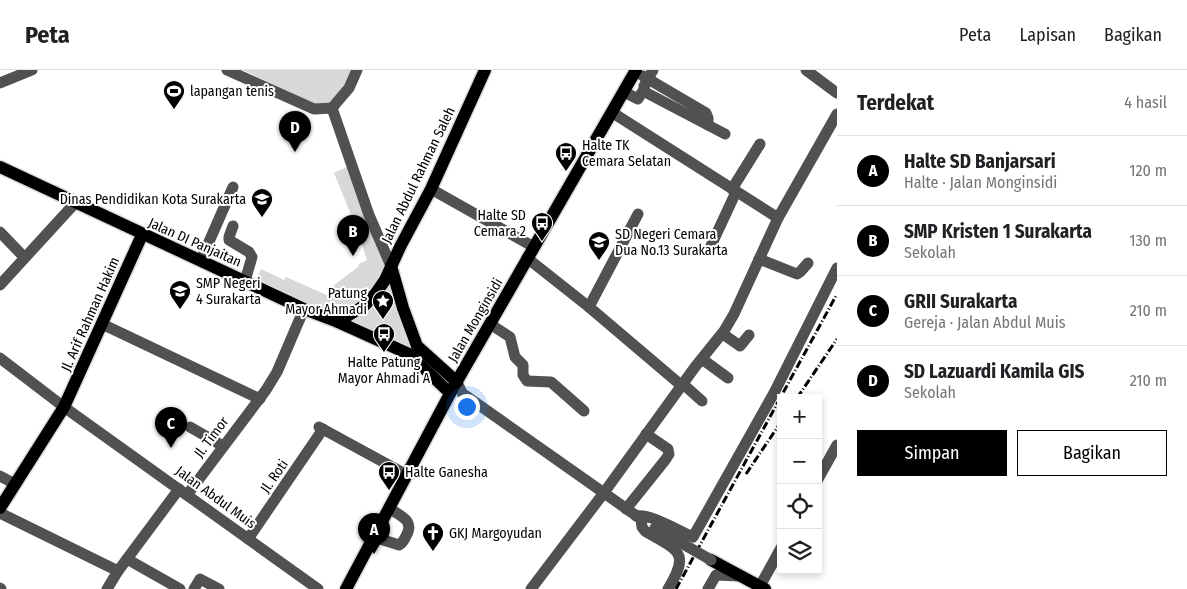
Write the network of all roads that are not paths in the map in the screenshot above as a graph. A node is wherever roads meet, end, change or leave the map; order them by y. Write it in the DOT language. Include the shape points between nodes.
graph roads {
  1 [pos="32,70"];
  2 [pos="228,70"];
  3 [pos="357,70"];
  4 [pos="485,70"];
  5 [pos="806,70"];
  6 [pos="636,71"];
  7 [pos="648,79"];
  8 [pos="0,83"];
  9 [pos="624,92"];
  10 [pos="837,93"];
  11 [pos="332,108"];
  12 [pos="613,112"];
  13 [pos="837,114"];
  14 [pos="725,134"];
  15 [pos="760,144"];
  16 [pos="0,167"];
  17 [pos="233,187"];
  18 [pos="431,189"];
  19 [pos="734,190"];
  20 [pos="76,202"];
  21 [pos="638,214"];
  22 [pos="778,218"];
  23 [pos="233,226"];
  24 [pos="0,232"];
  25 [pos="142,235"];
  26 [pos="709,250"];
  27 [pos="531,252"];
  28 [pos="24,257"];
  29 [pos="759,258"];
  30 [pos="201,260"];
  31 [pos="808,263"];
  32 [pos="391,266"];
  33 [pos="837,268"];
  34 [pos="245,281"];
  35 [pos="0,285"];
  36 [pos="589,307"];
  37 [pos="304,308"];
  38 [pos="338,322"];
  39 [pos="102,324"];
  40 [pos="490,324"];
  41 [pos="722,334"];
  42 [pos="749,335"];
  43 [pos="413,350"];
  44 [pos="0,358"];
  45 [pos="702,359"];
  46 [pos="728,378"];
  47 [pos="683,385"];
  48 [pos="457,389"];
  49 [pos="260,399"];
  50 [pos="702,401"];
  51 [pos="64,407"];
  52 [pos="584,411"];
  53 [pos="190,427"];
  54 [pos="646,434"];
  55 [pos="837,445"];
  56 [pos="223,446"];
  57 [pos="822,472"];
  58 [pos="408,475"];
  59 [pos="0,476"];
  60 [pos="15,484"];
  61 [pos="182,492"];
  62 [pos="603,494"];
  63 [pos="0,508"];
  64 [pos="390,508"];
  65 [pos="626,509"];
  66 [pos="0,513"];
  67 [pos="638,517"];
  68 [pos="374,537"];
  69 [pos="248,539"];
  70 [pos="777,557"];
  71 [pos="127,559"];
  72 [pos="711,560"];
  73 [pos="118,571"];
  74 [pos="740,576"];
  75 [pos="763,587"];
  76 [pos="107,589"];
  77 [pos="180,589"];
  78 [pos="194,589"];
  79 [pos="219,589"];
  80 [pos="318,589"];
  81 [pos="346,589"];
  82 [pos="531,589"];
  83 [pos="668,589"];
  84 [pos="708,589"];
  1 -- 8 [label="street"];
  2 -- 11 [label="street" via="314,109"];
  3 -- 11 [label="street" via="349,88"];
  4 -- 18 [label="main road, Jalan Abdul Rahman Saleh"];
  5 -- 10 [label="street"];
  6 -- 7 [label="street"];
  6 -- 9 [label="main road, Jalan Monginsidi"];
  7 -- 9 [label="street" via="638,99"];
  7 -- 14 [label="street" via="706,113 708,125"];
  9 -- 12 [label="main road, Jalan Monginsidi"];
  11 -- 32 [label="street" via="369,216"];
  12 -- 19 [label="street"];
  12 -- 27 [label="main road, Jalan Monginsidi"];
  13 -- 22 [label="street"];
  15 -- 19 [label="street"];
  16 -- 20 [label="main road, Jalan DI Panjaitan"];
  17 -- 30 [label="street"];
  18 -- 27 [label="street"];
  18 -- 32 [label="main road, Jalan Abdul Rahman Saleh"];
  19 -- 22 [label="street"];
  19 -- 26 [label="street"];
  20 -- 25 [label="main road, Jalan DI Panjaitan"];
  20 -- 28 [label="street"];
  21 -- 36 [label="street"];
  22 -- 29 [label="street"];
  23 -- 34 [label="street" via="229,240 252,257"];
  24 -- 28 [label="street"];
  25 -- 30 [label="main road, Jalan DI Panjaitan"];
  25 -- 39 [label="main road, Jl. Arif Rahman Hakim"];
  27 -- 36 [label="street"];
  27 -- 40 [label="main road, Jalan Monginsidi"];
  28 -- 35 [label="street"];
  29 -- 31 [label="street" via="796,274"];
  29 -- 41 [label="street"];
  30 -- 34 [label="main road, Jalan DI Panjaitan"];
  32 -- 38 [label="main road, Jalan Abdul Rahman Saleh" via="385,280 365,305"];
  32 -- 43 [label="main road"];
  33 -- 67 [label="street" via="774,392 693,537 644,515"];
  34 -- 37 [label="main road, Jalan DI Panjaitan"];
  36 -- 47 [label="street"];
  37 -- 38 [label="main road, Jalan DI Panjaitan"];
  37 -- 49 [label="street, Jl. Timor" via="277,372"];
  38 -- 43 [label="main road, Jalan DI Panjaitan"];
  39 -- 49 [label="street"];
  39 -- 51 [label="main road, Jl. Arif Rahman Hakim"];
  40 -- 48 [label="main road, Jalan Monginsidi"];
  40 -- 52 [label="street" via="510,337 527,382 551,382"];
  41 -- 42 [label="street" via="740,346"];
  41 -- 45 [label="street"];
  43 -- 48 [label="main road, Jalan DI Panjaitan"];
  44 -- 51 [label="street, Jalan Abdul Muis"];
  45 -- 46 [label="street"];
  45 -- 47 [label="street"];
  47 -- 50 [label="street"];
  47 -- 54 [label="street"];
  48 -- 58 [label="main road, Jalan Monginsidi"];
  48 -- 62 [label="street"];
  49 -- 56 [label="street, Jl. Timor"];
  51 -- 60 [label="main road, Jl. Arif Rahman Hakim"];
  51 -- 61 [label="street, Jalan Abdul Muis"];
  53 -- 56 [label="street"];
  54 -- 62 [label="street"];
  54 -- 65 [label="street" via="668,449 669,454"];
  55 -- 57 [label="street"];
  56 -- 61 [label="street, Jl. Timor"];
  58 -- 64 [label="main road, Jalan Monginsidi"];
  58 -- 69 [label="street, Jl. Roti" via="321,428"];
  59 -- 60 [label="street"];
  60 -- 63 [label="main road, Jl. Arif Rahman Hakim"];
  61 -- 69 [label="street, Jalan Abdul Muis"];
  61 -- 71 [label="street, Jl. Timor"];
  62 -- 65 [label="street"];
  62 -- 82 [label="street"];
  64 -- 68 [label="main road, Jalan Monginsidi"];
  64 -- 68 [label="street" via="410,525 403,542 399,545"];
  65 -- 67 [label="street"];
  66 -- 73 [label="street"];
  67 -- 72 [label="street, bridge"];
  67 -- 83 [label="street" via="645,531 675,549 679,556 678,571"];
  68 -- 81 [label="main road, Jalan Monginsidi"];
  69 -- 80 [label="street, Jalan Abdul Muis"];
  70 -- 75 [label="street"];
  71 -- 73 [label="street, Jl. Timor"];
  71 -- 77 [label="street"];
  72 -- 74 [label="main road"];
  73 -- 76 [label="street, Jl. Timor"];
  74 -- 75 [label="main road"];
  74 -- 84 [label="street" via="716,576"];
  78 -- 79 [label="street" via="200,579"];
}
